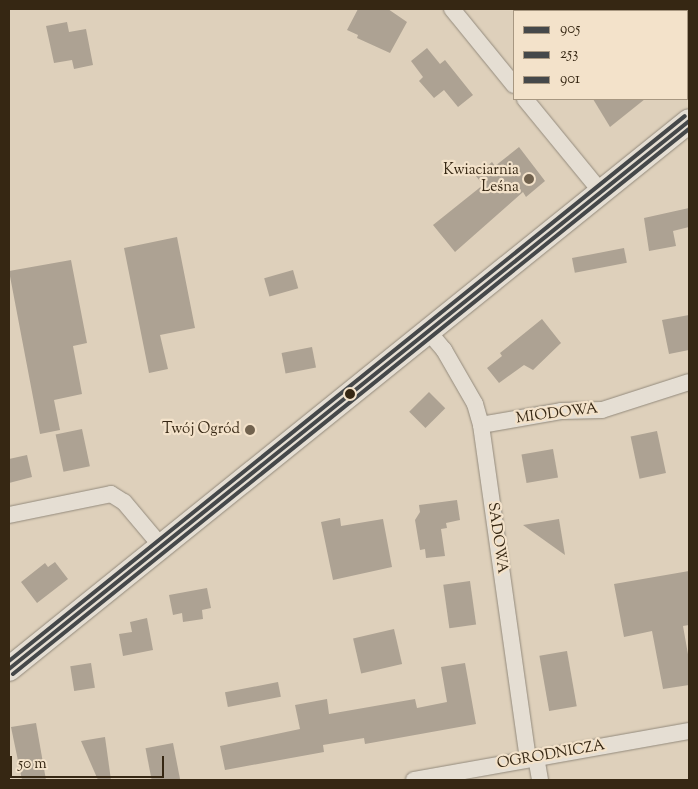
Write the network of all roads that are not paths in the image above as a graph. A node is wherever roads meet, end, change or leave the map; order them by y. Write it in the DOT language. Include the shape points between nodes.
graph roads {
  1 [pos="452,9"];
  2 [pos="513,84"];
  3 [pos="526,100"];
  4 [pos="689,121"];
  5 [pos="601,192"];
  6 [pos="428,332"];
  7 [pos="689,382"];
  8 [pos="481,425"];
  9 [pos="9,515"];
  10 [pos="161,546"];
  11 [pos="9,669"];
  12 [pos="689,731"];
  13 [pos="532,758"];
  14 [pos="414,780"];
  15 [pos="540,780"];
  1 -- 2 [label="street"];
  3 -- 5 [label="street"];
  4 -- 5 [label="street"];
  5 -- 6 [label="street"];
  6 -- 8 [label="street, SADOWA" via="444,350 475,404"];
  6 -- 10 [label="street"];
  7 -- 8 [label="street, MIODOWA" via="602,410 561,411"];
  8 -- 13 [label="street, SADOWA"];
  9 -- 10 [label="street" via="111,494 124,502"];
  10 -- 11 [label="street"];
  12 -- 13 [label="street, OGRODNICZA"];
  13 -- 14 [label="street, OGRODNICZA"];
  13 -- 15 [label="street, SADOWA"];
}
